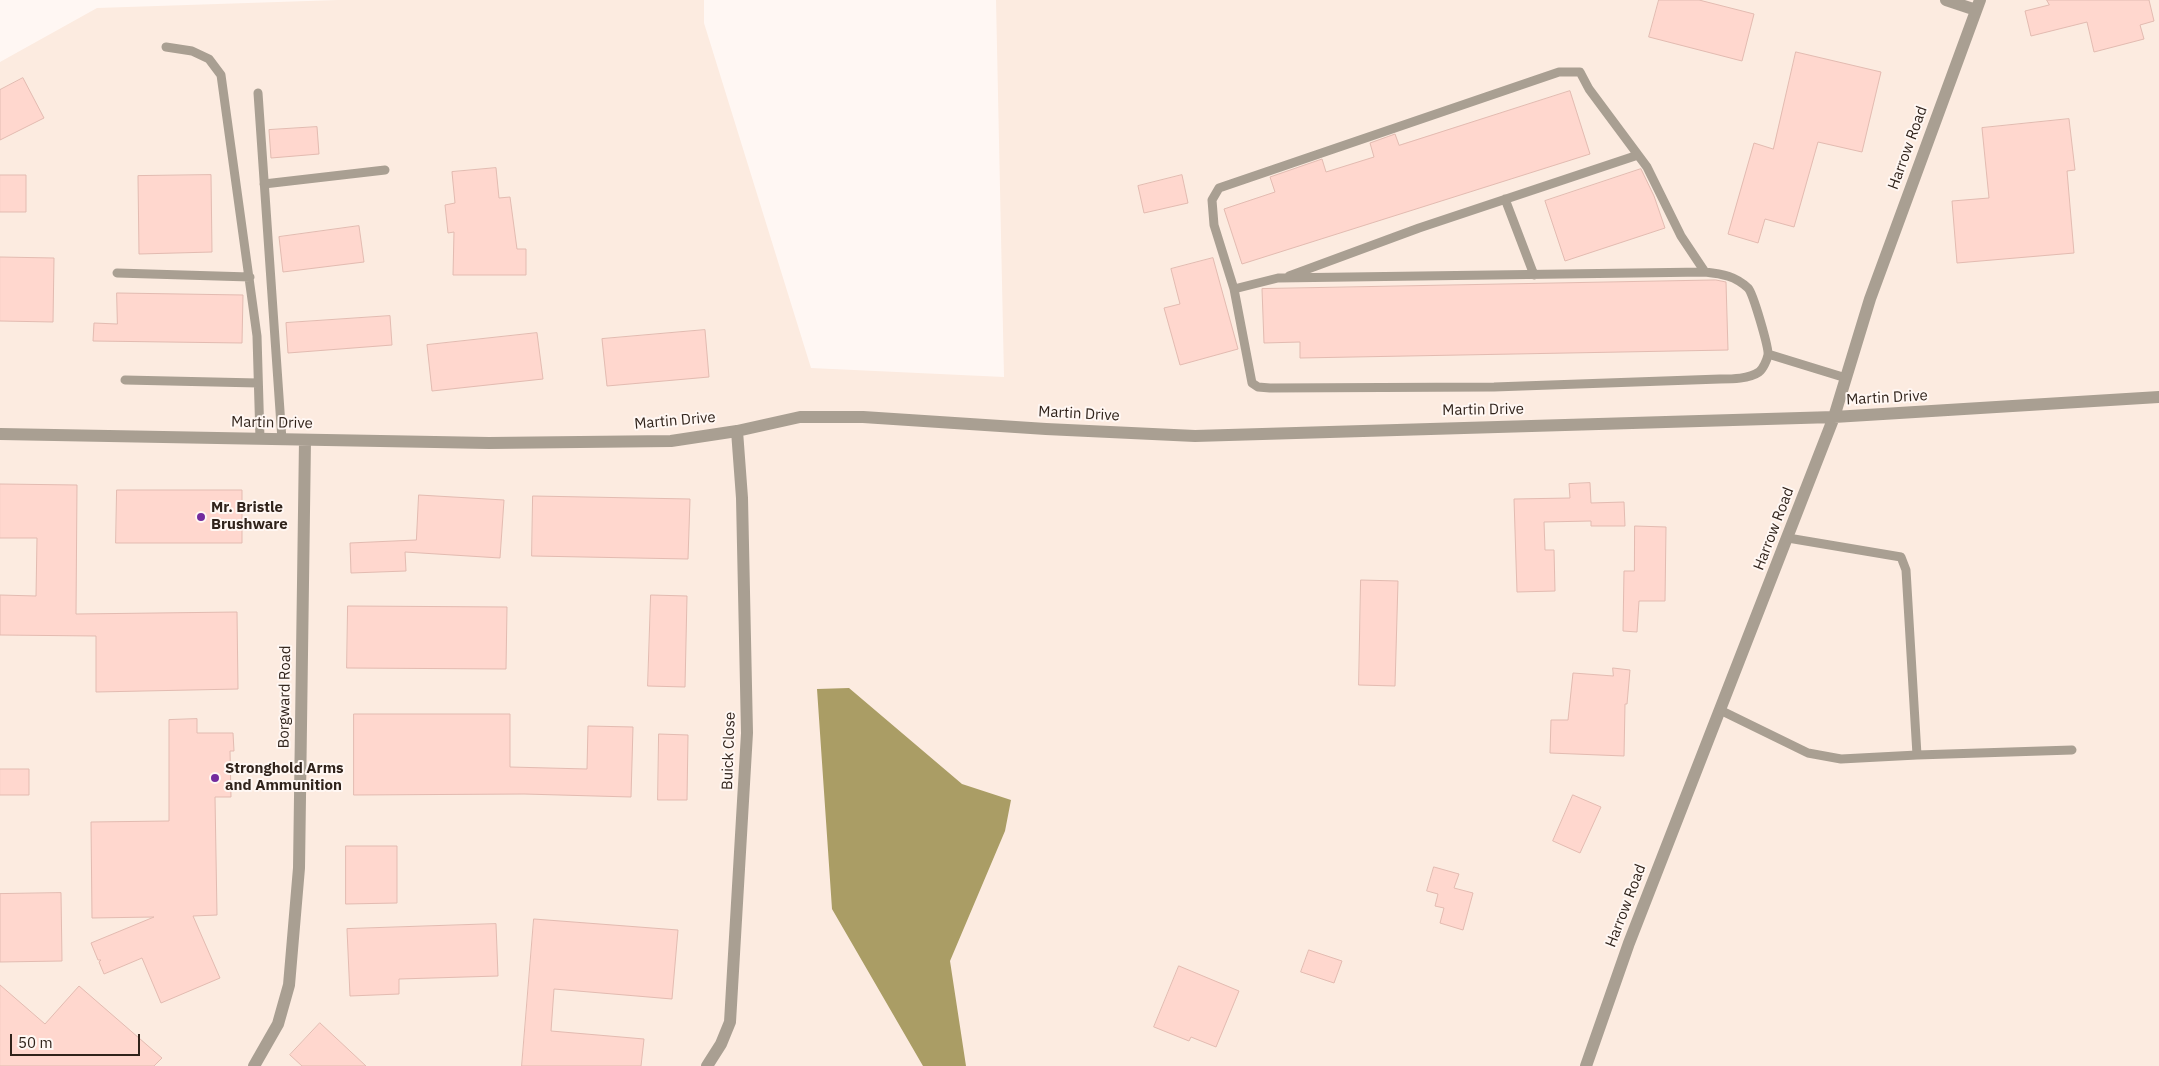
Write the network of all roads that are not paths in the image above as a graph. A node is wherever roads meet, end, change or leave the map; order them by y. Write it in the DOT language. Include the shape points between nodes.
graph roads {
  1 [pos="1946,0"];
  2 [pos="1978,5"];
  3 [pos="166,47"];
  4 [pos="258,93"];
  5 [pos="1638,155"];
  6 [pos="385,170"];
  7 [pos="264,184"];
  8 [pos="1505,199"];
  9 [pos="1705,272"];
  10 [pos="116,273"];
  11 [pos="1534,275"];
  12 [pos="250,277"];
  13 [pos="1278,278"];
  14 [pos="1234,290"];
  15 [pos="1768,354"];
  16 [pos="1846,378"];
  17 [pos="125,380"];
  18 [pos="258,383"];
  19 [pos="2159,398"];
  20 [pos="1834,417"];
  21 [pos="737,431"];
  22 [pos="0,434"];
  23 [pos="260,440"];
  24 [pos="282,440"];
  25 [pos="305,440"];
  26 [pos="1788,538"];
  27 [pos="1720,710"];
  28 [pos="2072,750"];
  29 [pos="1917,755"];
  30 [pos="254,1066"];
  31 [pos="707,1066"];
  32 [pos="1586,1066"];
  1 -- 2 [label="street"];
  2 -- 16 [label="street, Harrow Road" via="1870,299"];
  3 -- 12 [label="lane" via="192,51 209,59 221,75"];
  4 -- 7 [label="lane"];
  5 -- 8 [label="lane"];
  5 -- 9 [label="lane" via="1681,236"];
  5 -- 14 [label="lane" via="1580,72 1559,72 1219,188 1212,200 1214,225"];
  6 -- 7 [label="lane"];
  7 -- 24 [label="lane"];
  8 -- 11 [label="lane"];
  8 -- 13 [label="lane" via="1308,267 1298,274"];
  9 -- 11 [label="lane"];
  9 -- 15 [label="lane" via="1731,276 1750,290"];
  10 -- 12 [label="lane"];
  11 -- 13 [label="lane"];
  12 -- 18 [label="lane" via="257,336"];
  13 -- 14 [label="lane"];
  14 -- 15 [label="lane" via="1252,383 1258,387 1494,387 1720,380 1759,372"];
  15 -- 16 [label="lane"];
  16 -- 20 [label="street, Harrow Road"];
  17 -- 18 [label="lane"];
  18 -- 23 [label="lane"];
  19 -- 20 [label="street, Martin Drive"];
  20 -- 21 [label="street, Martin Drive" via="1195,436 863,417 800,418"];
  20 -- 26 [label="street, Harrow Road"];
  21 -- 25 [label="street, Martin Drive" via="671,441"];
  21 -- 31 [label="street, Buick Close" via="742,498 747,733 730,1022"];
  22 -- 23 [label="street, Martin Drive"];
  23 -- 24 [label="street, Martin Drive"];
  24 -- 25 [label="street, Martin Drive"];
  25 -- 30 [label="street, Borgward Road" via="298,877 289,985 278,1024"];
  26 -- 27 [label="street, Harrow Road"];
  26 -- 29 [label="lane" via="1901,557 1906,570"];
  27 -- 29 [label="lane" via="1808,753 1841,759"];
  27 -- 32 [label="street, Harrow Road" via="1629,942"];
  28 -- 29 [label="lane"];
}
